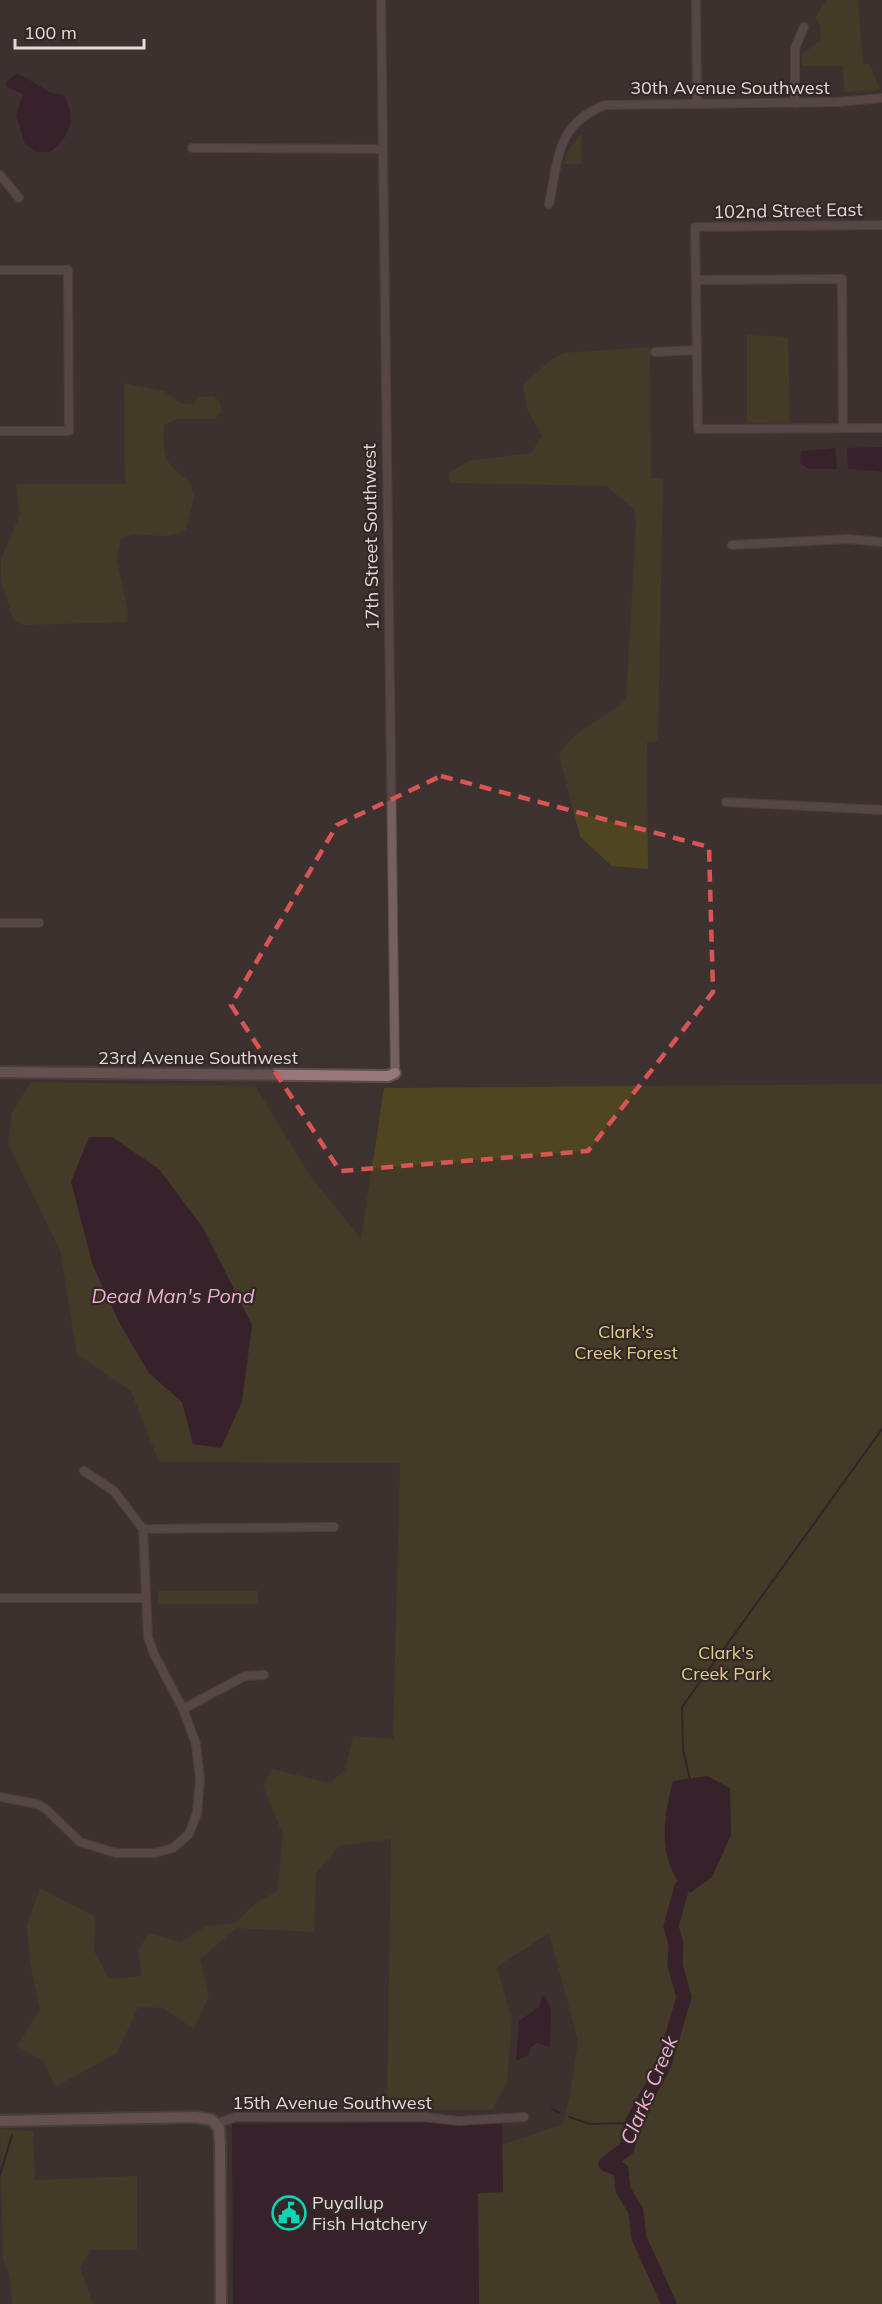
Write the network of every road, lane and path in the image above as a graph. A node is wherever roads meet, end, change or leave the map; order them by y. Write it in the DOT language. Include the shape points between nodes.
graph roads {
  1 [pos="381,0"];
  2 [pos="696,0"];
  3 [pos="804,27"];
  4 [pos="882,98"];
  5 [pos="795,103"];
  6 [pos="697,104"];
  7 [pos="192,148"];
  8 [pos="382,149"];
  9 [pos="0,175"];
  10 [pos="19,198"];
  11 [pos="549,204"];
  12 [pos="882,225"];
  13 [pos="0,270"];
  14 [pos="696,280"];
  15 [pos="698,350"];
  16 [pos="655,352"];
  17 [pos="843,428"];
  18 [pos="882,428"];
  19 [pos="0,431"];
  20 [pos="882,542"];
  21 [pos="732,545"];
  22 [pos="726,802"];
  23 [pos="882,810"];
  24 [pos="0,923"];
  25 [pos="39,923"];
  26 [pos="0,1072"];
  27 [pos="395,1073"];
  28 [pos="84,1471"];
  29 [pos="334,1527"];
  30 [pos="143,1529"];
  31 [pos="0,1598"];
  32 [pos="144,1598"];
  33 [pos="264,1675"];
  34 [pos="183,1709"];
  35 [pos="0,1797"];
  36 [pos="524,2117"];
  37 [pos="0,2121"];
  38 [pos="216,2124"];
  39 [pos="221,2304"];
  1 -- 8 [label="street, 17th Street Southwest"];
  2 -- 6 [label="street"];
  3 -- 5 [label="street" via="795,48"];
  4 -- 5 [label="street, 30th Avenue Southwest"];
  5 -- 6 [label="street, 30th Avenue Southwest"];
  6 -- 11 [label="street, 30th Avenue Southwest" via="613,104 581,119 567,132 560,149"];
  7 -- 8 [label="street"];
  8 -- 27 [label="street, 17th Street Southwest"];
  9 -- 10 [label="street"];
  12 -- 14 [label="street, 102nd Street East" via="695,227"];
  13 -- 19 [label="street" via="68,270 69,431"];
  14 -- 15 [label="street"];
  14 -- 17 [label="street" via="843,279"];
  15 -- 16 [label="street"];
  15 -- 17 [label="street" via="699,429"];
  17 -- 18 [label="street"];
  20 -- 21 [label="street" via="848,539"];
  22 -- 23 [label="street"];
  24 -- 25 [label="street"];
  26 -- 27 [label="street, 23rd Avenue Southwest" via="388,1076"];
  28 -- 30 [label="street" via="114,1491"];
  29 -- 30 [label="street"];
  30 -- 32 [label="street"];
  31 -- 32 [label="street"];
  32 -- 34 [label="street" via="150,1647"];
  33 -- 34 [label="street" via="245,1676"];
  34 -- 35 [label="street" via="196,1744 200,1780 195,1822 178,1845 155,1853 104,1851 80,1842 37,1804"];
  36 -- 38 [label="street, 15th Avenue Southwest" via="459,2121 424,2117 236,2116"];
  37 -- 38 [label="street, 15th Avenue Southwest" via="196,2117"];
  38 -- 39 [label="street" via="220,2142"];
}
